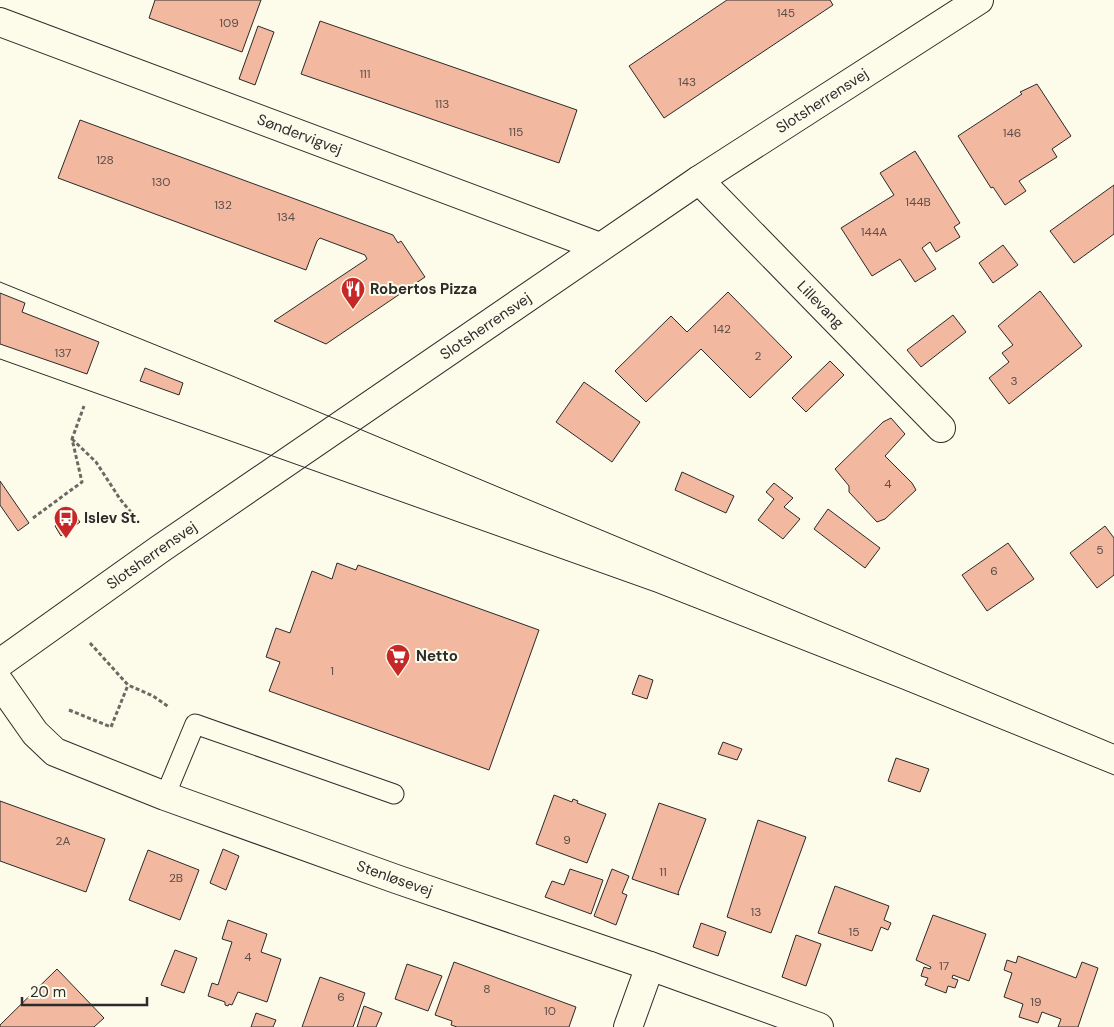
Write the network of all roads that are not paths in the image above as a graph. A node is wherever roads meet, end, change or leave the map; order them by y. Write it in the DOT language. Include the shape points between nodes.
graph roads {
  1 [pos="978,0"];
  2 [pos="0,22"];
  3 [pos="699,180"];
  4 [pos="600,247"];
  5 [pos="941,428"];
  6 [pos="0,663"];
  7 [pos="0,683"];
  8 [pos="394,794"];
  9 [pos="165,796"];
  10 [pos="650,966"];
  11 [pos="628,1027"];
  12 [pos="819,1027"];
  1 -- 3 [label="street, Slotsherrensvej"];
  2 -- 4 [label="street, Søndervigvej"];
  3 -- 4 [label="street, Slotsherrensvej"];
  3 -- 5 [label="street, Lillevang"];
  4 -- 6 [label="street, Slotsherrensvej" via="160,549"];
  7 -- 9 [label="street, Stenløsevej" via="35,733 55,752"];
  8 -- 9 [label="lane" via="195,724"];
  9 -- 10 [label="street, Stenløsevej"];
  10 -- 11 [label="street"];
  10 -- 12 [label="street, Stenløsevej"];
}
